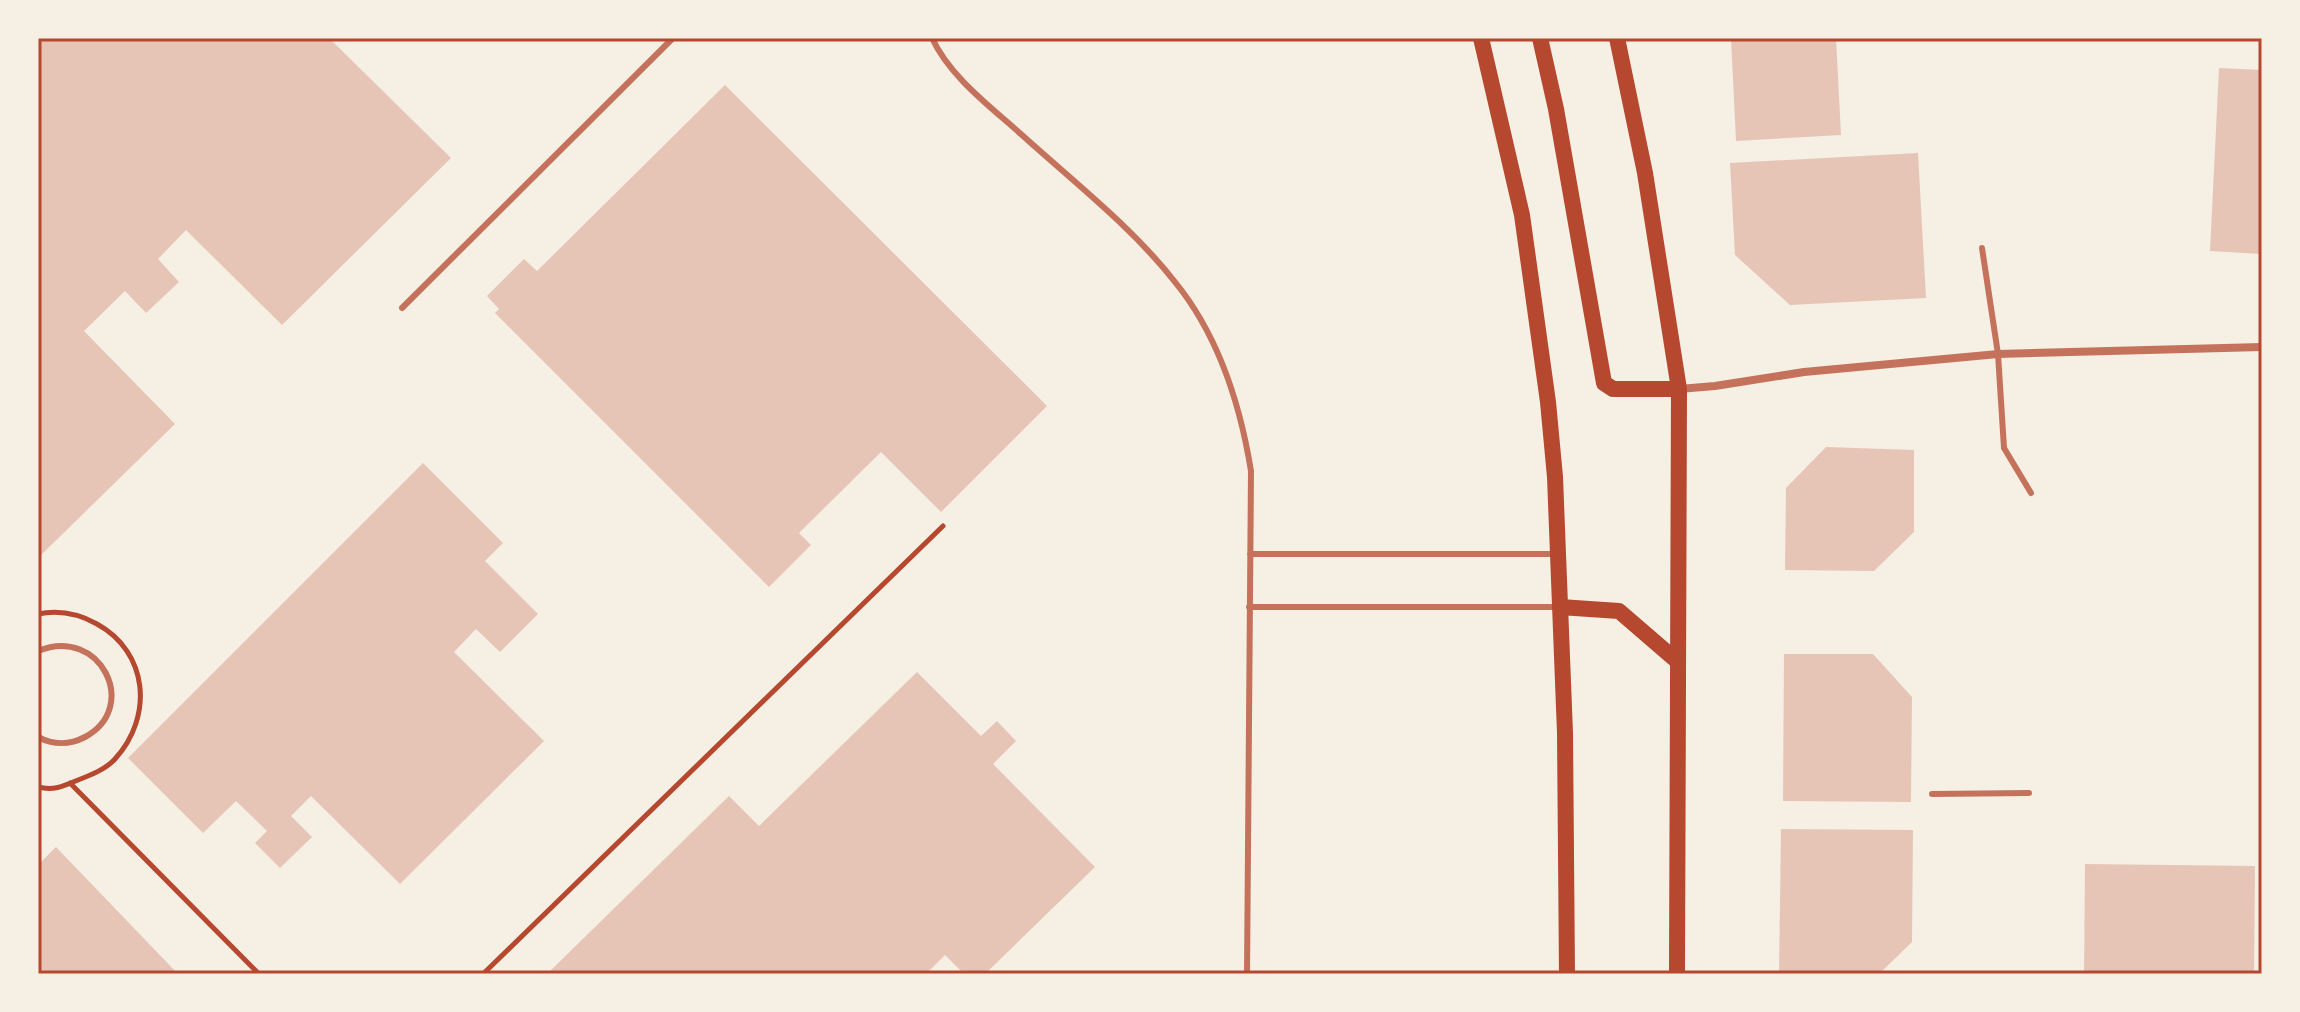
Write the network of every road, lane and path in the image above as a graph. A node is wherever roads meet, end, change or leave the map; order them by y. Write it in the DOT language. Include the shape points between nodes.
graph roads {
  1 [pos="673,38"];
  2 [pos="932,38"];
  3 [pos="1481,38"];
  4 [pos="1540,38"];
  5 [pos="1617,38"];
  6 [pos="1982,248"];
  7 [pos="402,308"];
  8 [pos="2262,347"];
  9 [pos="1998,354"];
  10 [pos="1679,389"];
  11 [pos="2031,493"];
  12 [pos="943,526"];
  13 [pos="1250,554"];
  14 [pos="1557,554"];
  15 [pos="1249,607"];
  16 [pos="1560,607"];
  17 [pos="38,651"];
  18 [pos="1677,661"];
  19 [pos="38,737"];
  20 [pos="70,783"];
  21 [pos="2029,793"];
  22 [pos="1932,794"];
  23 [pos="259,974"];
  24 [pos="483,974"];
  25 [pos="1247,974"];
  26 [pos="1567,974"];
  27 [pos="1677,974"];
  1 -- 7 [label="lane"];
  2 -- 13 [label="lane" via="970,89 1139,241 1177,283 1218,350 1244,430 1251,471"];
  3 -- 14 [label="main road" via="1522,215 1538,320"];
  4 -- 10 [label="main road" via="1604,383 1613,389"];
  5 -- 10 [label="main road" via="1645,173"];
  6 -- 9 [label="lane"];
  8 -- 9 [label="street"];
  9 -- 10 [label="street"];
  9 -- 11 [label="lane" via="2004,448"];
  10 -- 18 [label="main road"];
  12 -- 24 [label="path"];
  13 -- 14 [label="lane"];
  13 -- 15 [label="lane"];
  14 -- 16 [label="main road"];
  15 -- 16 [label="lane"];
  15 -- 25 [label="lane"];
  16 -- 18 [label="main road" via="1619,611"];
  16 -- 26 [label="main road"];
  17 -- 19 [label="lane" via="73,645 88,652 101,664 112,693 102,723 91,734 61,744"];
  18 -- 27 [label="main road"];
  20 -- 23 [label="path"];
  21 -- 22 [label="lane"];
}
